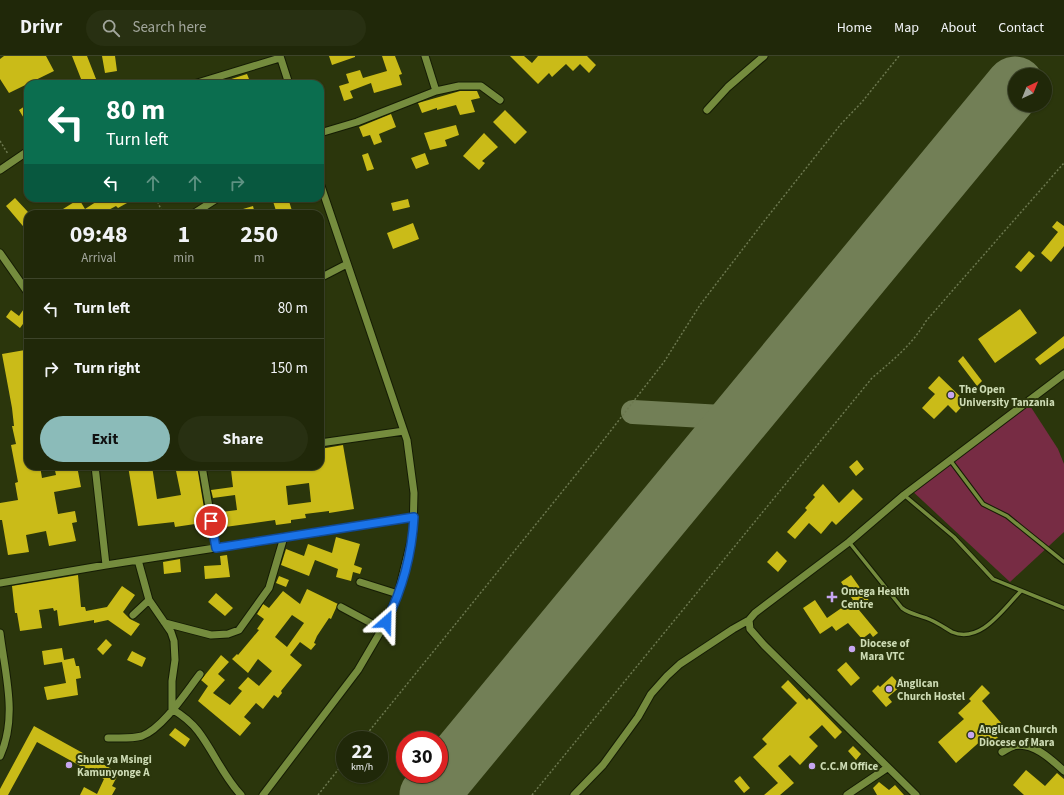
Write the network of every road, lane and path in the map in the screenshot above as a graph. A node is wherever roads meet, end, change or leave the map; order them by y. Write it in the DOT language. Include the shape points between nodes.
graph roads {
  1 [pos="425,56"];
  2 [pos="764,56"];
  3 [pos="899,56"];
  4 [pos="280,57"];
  5 [pos="207,80"];
  6 [pos="288,80"];
  7 [pos="436,91"];
  8 [pos="500,100"];
  9 [pos="707,110"];
  10 [pos="324,132"];
  11 [pos="0,141"];
  12 [pos="24,154"];
  13 [pos="12,161"];
  14 [pos="1064,163"];
  15 [pos="0,170"];
  16 [pos="324,195"];
  17 [pos="212,202"];
  18 [pos="198,210"];
  19 [pos="0,253"];
  20 [pos="347,264"];
  21 [pos="324,276"];
  22 [pos="24,287"];
  23 [pos="1064,374"];
  24 [pos="404,431"];
  25 [pos="324,442"];
  26 [pos="949,460"];
  27 [pos="94,470"];
  28 [pos="203,470"];
  29 [pos="904,495"];
  30 [pos="414,517"];
  31 [pos="284,537"];
  32 [pos="849,542"];
  33 [pos="216,548"];
  34 [pos="138,560"];
  35 [pos="1064,562"];
  36 [pos="106,565"];
  37 [pos="360,582"];
  38 [pos="0,583"];
  39 [pos="1021,591"];
  40 [pos="398,594"];
  41 [pos="149,600"];
  42 [pos="341,607"];
  43 [pos="1064,608"];
  44 [pos="133,615"];
  45 [pos="749,620"];
  46 [pos="165,623"];
  47 [pos="382,629"];
  48 [pos="0,633"];
  49 [pos="200,674"];
  50 [pos="172,709"];
  51 [pos="369,731"];
  52 [pos="108,738"];
  53 [pos="1002,752"];
  54 [pos="0,756"];
  55 [pos="887,768"];
  56 [pos="1064,771"];
  57 [pos="336,772"];
  58 [pos="241,795"];
  59 [pos="263,795"];
  60 [pos="318,795"];
  61 [pos="532,795"];
  62 [pos="574,795"];
  63 [pos="847,795"];
  64 [pos="916,795"];
  1 -- 7 [label="street"];
  2 -- 9 [label="street" via="728,87"];
  3 -- 51 [label="path" via="765,220 700,305 664,362 595,451"];
  4 -- 5 [label="street"];
  4 -- 6 [label="street"];
  7 -- 8 [label="street" via="459,86 481,86"];
  7 -- 10 [label="street" via="357,122"];
  11 -- 13 [label="path"];
  12 -- 13 [label="street"];
  13 -- 15 [label="street"];
  14 -- 61 [label="path" via="926,321 905,350 872,378"];
  16 -- 20 [label="street"];
  17 -- 18 [label="street"];
  19 -- 22 [label="street"];
  20 -- 21 [label="street"];
  20 -- 24 [label="street"];
  23 -- 26 [label="street"];
  24 -- 25 [label="street"];
  24 -- 30 [label="street" via="412,471"];
  26 -- 29 [label="street"];
  26 -- 35 [label="lane" via="983,504 1007,516"];
  27 -- 36 [label="street"];
  28 -- 33 [label="street"];
  29 -- 32 [label="street"];
  29 -- 39 [label="lane" via="954,537 993,579"];
  30 -- 31 [label="street"];
  30 -- 40 [label="street" via="412,542"];
  31 -- 33 [label="street"];
  31 -- 46 [label="street" via="269,588 239,630 228,634 211,635"];
  32 -- 39 [label="lane" via="902,608 953,632 969,635 979,632"];
  32 -- 45 [label="street"];
  33 -- 34 [label="street"];
  34 -- 36 [label="street"];
  34 -- 41 [label="street"];
  36 -- 38 [label="street"];
  37 -- 40 [label="street"];
  39 -- 43 [label="lane"];
  40 -- 47 [label="street"];
  41 -- 44 [label="street"];
  41 -- 46 [label="street"];
  42 -- 47 [label="street"];
  45 -- 55 [label="street" via="750,628 764,645"];
  45 -- 62 [label="street" via="680,664 667,676 651,694 638,717 603,765"];
  46 -- 50 [label="street" via="174,641"];
  47 -- 59 [label="street" via="358,670"];
  48 -- 54 [label="street" via="10,713 6,740"];
  49 -- 50 [label="street"];
  50 -- 52 [label="street" via="144,735"];
  50 -- 58 [label="street" via="188,720 199,732 221,770"];
  53 -- 56 [label="street" via="1014,746 1025,745 1037,750"];
  55 -- 63 [label="street"];
  55 -- 64 [label="street"];
  57 -- 60 [label="path"];
}
